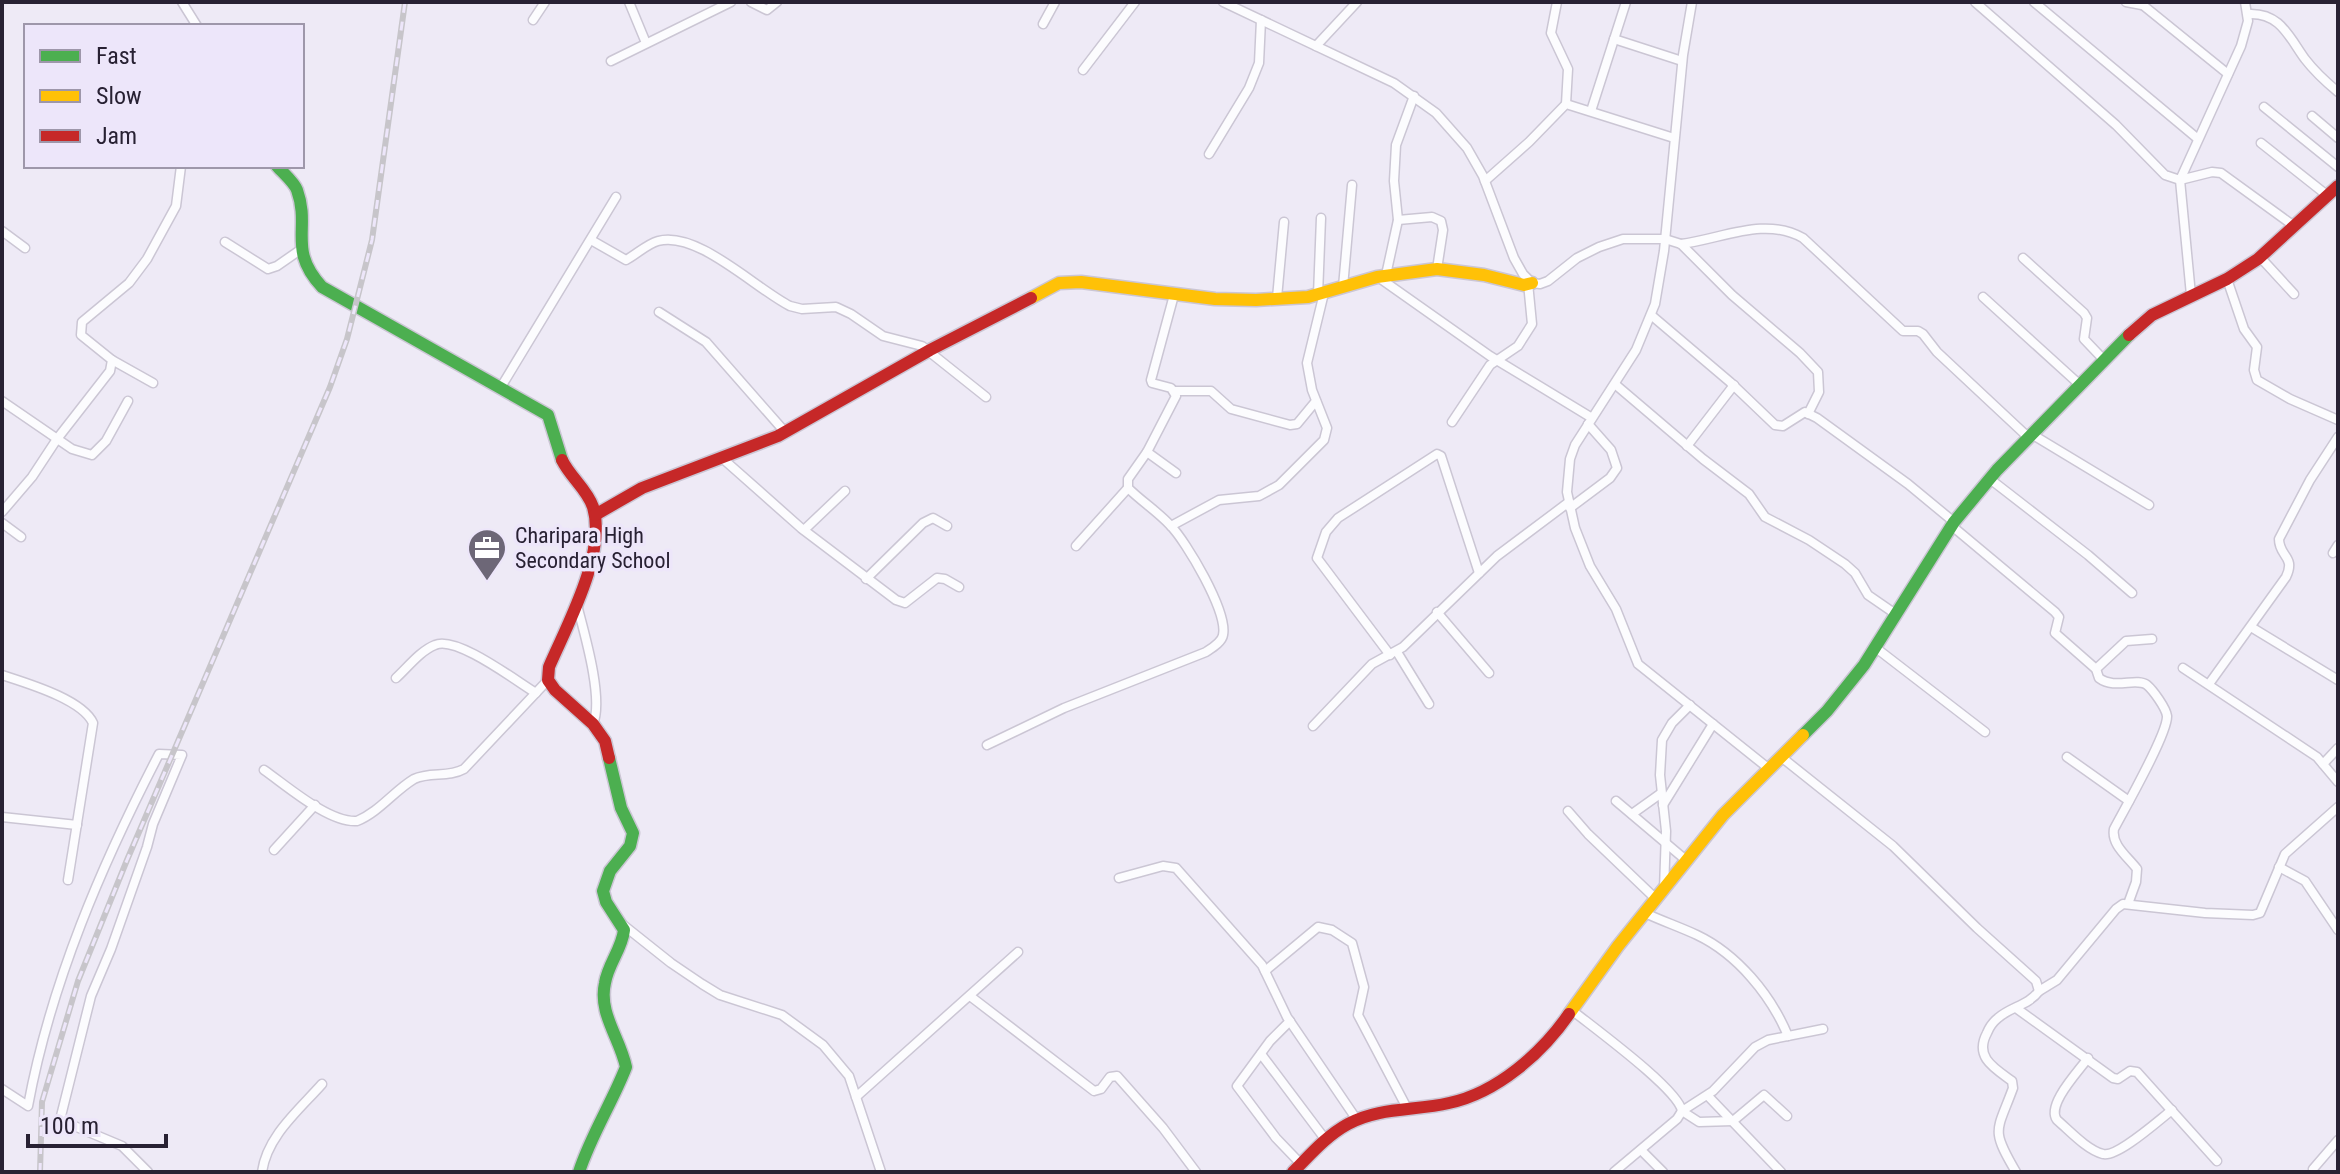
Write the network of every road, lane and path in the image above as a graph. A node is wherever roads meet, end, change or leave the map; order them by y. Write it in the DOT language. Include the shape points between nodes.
graph roads {
  1 [pos="182,2"];
  2 [pos="545,2"];
  3 [pos="629,2"];
  4 [pos="731,2"];
  5 [pos="751,2"];
  6 [pos="777,2"];
  7 [pos="1055,2"];
  8 [pos="1135,2"];
  9 [pos="1223,2"];
  10 [pos="1357,2"];
  11 [pos="1557,2"];
  12 [pos="1626,2"];
  13 [pos="1692,2"];
  14 [pos="1975,2"];
  15 [pos="2034,2"];
  16 [pos="2126,2"];
  17 [pos="2245,2"];
  18 [pos="2141,4"];
  19 [pos="2248,14"];
  20 [pos="533,20"];
  21 [pos="1261,20"];
  22 [pos="196,24"];
  23 [pos="1043,24"];
  24 [pos="1614,39"];
  25 [pos="646,43"];
  26 [pos="1316,46"];
  27 [pos="611,61"];
  28 [pos="1682,61"];
  29 [pos="1083,70"];
  30 [pos="2228,74"];
  31 [pos="2338,92"];
  32 [pos="1414,96"];
  33 [pos="1566,104"];
  34 [pos="2264,107"];
  35 [pos="1591,111"];
  36 [pos="2312,116"];
  37 [pos="1674,138"];
  38 [pos="2338,138"];
  39 [pos="2198,139"];
  40 [pos="2261,143"];
  41 [pos="1209,154"];
  42 [pos="2338,167"];
  43 [pos="181,168"];
  44 [pos="279,168"];
  45 [pos="2180,180"];
  46 [pos="1485,181"];
  47 [pos="1352,185"];
  48 [pos="2338,186"];
  49 [pos="2328,196"];
  50 [pos="616,197"];
  51 [pos="1321,218"];
  52 [pos="1398,220"];
  53 [pos="1284,222"];
  54 [pos="2294,226"];
  55 [pos="2,231"];
  56 [pos="1665,239"];
  57 [pos="591,240"];
  58 [pos="225,242"];
  59 [pos="1681,244"];
  60 [pos="25,248"];
  61 [pos="300,250"];
  62 [pos="2260,257"];
  63 [pos="2023,258"];
  64 [pos="1437,269"];
  65 [pos="1382,276"];
  66 [pos="2227,279"];
  67 [pos="1530,283"];
  68 [pos="1343,287"];
  69 [pos="1321,294"];
  70 [pos="2294,294"];
  71 [pos="1174,295"];
  72 [pos="2191,295"];
  73 [pos="1983,297"];
  74 [pos="1277,298"];
  75 [pos="659,312"];
  76 [pos="1651,315"];
  77 [pos="930,350"];
  78 [pos="112,360"];
  79 [pos="1497,360"];
  80 [pos="2104,360"];
  81 [pos="153,383"];
  82 [pos="1616,385"];
  83 [pos="1734,385"];
  84 [pos="2080,385"];
  85 [pos="501,387"];
  86 [pos="1174,391"];
  87 [pos="986,397"];
  88 [pos="2,401"];
  89 [pos="128,401"];
  90 [pos="1316,401"];
  91 [pos="1808,414"];
  92 [pos="2338,420"];
  93 [pos="1590,421"];
  94 [pos="1452,422"];
  95 [pos="785,432"];
  96 [pos="2031,436"];
  97 [pos="2338,437"];
  98 [pos="57,439"];
  99 [pos="1687,446"];
  100 [pos="1147,452"];
  101 [pos="722,458"];
  102 [pos="1176,473"];
  103 [pos="1990,479"];
  104 [pos="1128,488"];
  105 [pos="845,491"];
  106 [pos="1569,505"];
  107 [pos="2149,505"];
  108 [pos="2,512"];
  109 [pos="595,515"];
  110 [pos="2,523"];
  111 [pos="1953,524"];
  112 [pos="947,526"];
  113 [pos="1171,526"];
  114 [pos="804,530"];
  115 [pos="21,537"];
  116 [pos="1076,546"];
  117 [pos="1479,573"];
  118 [pos="866,579"];
  119 [pos="959,587"];
  120 [pos="2132,593"];
  121 [pos="577,604"];
  122 [pos="1437,612"];
  123 [pos="1897,615"];
  124 [pos="2251,627"];
  125 [pos="2152,639"];
  126 [pos="1876,648"];
  127 [pos="1393,653"];
  128 [pos="2183,668"];
  129 [pos="2096,669"];
  130 [pos="1489,673"];
  131 [pos="2,675"];
  132 [pos="396,678"];
  133 [pos="548,680"];
  134 [pos="2338,680"];
  135 [pos="2209,684"];
  136 [pos="536,693"];
  137 [pos="1429,704"];
  138 [pos="1690,705"];
  139 [pos="593,724"];
  140 [pos="1713,724"];
  141 [pos="1313,726"];
  142 [pos="1985,732"];
  143 [pos="987,745"];
  144 [pos="2338,748"];
  145 [pos="1780,756"];
  146 [pos="2067,757"];
  147 [pos="2323,764"];
  148 [pos="1768,768"];
  149 [pos="264,770"];
  150 [pos="2338,782"];
  151 [pos="1660,794"];
  152 [pos="1616,801"];
  153 [pos="2129,801"];
  154 [pos="315,805"];
  155 [pos="1663,805"];
  156 [pos="2338,807"];
  157 [pos="1568,811"];
  158 [pos="1632,814"];
  159 [pos="2,817"];
  160 [pos="77,825"];
  161 [pos="1663,841"];
  162 [pos="274,850"];
  163 [pos="1687,861"];
  164 [pos="2279,867"];
  165 [pos="1119,878"];
  166 [pos="68,880"];
  167 [pos="1660,896"];
  168 [pos="2128,904"];
  169 [pos="1645,913"];
  170 [pos="621,923"];
  171 [pos="2338,930"];
  172 [pos="1018,952"];
  173 [pos="1265,971"];
  174 [pos="2039,991"];
  175 [pos="970,996"];
  176 [pos="2016,1008"];
  177 [pos="1573,1011"];
  178 [pos="1290,1021"];
  179 [pos="1823,1029"];
  180 [pos="1788,1036"];
  181 [pos="1261,1054"];
  182 [pos="2088,1058"];
  183 [pos="322,1084"];
  184 [pos="2,1089"];
  185 [pos="1708,1096"];
  186 [pos="856,1097"];
  187 [pos="1407,1108"];
  188 [pos="2172,1110"];
  189 [pos="1682,1111"];
  190 [pos="1787,1116"];
  191 [pos="1357,1120"];
  192 [pos="1733,1121"];
  193 [pos="1325,1139"];
  194 [pos="2338,1140"];
  195 [pos="1641,1150"];
  196 [pos="2217,1161"];
  197 [pos="1297,1168"];
  198 [pos="2313,1169"];
  199 [pos="148,1172"];
  200 [pos="262,1172"];
  201 [pos="579,1172"];
  202 [pos="881,1172"];
  203 [pos="1196,1172"];
  204 [pos="1614,1172"];
  205 [pos="1663,1172"];
  206 [pos="1781,1172"];
  207 [pos="2016,1172"];
  1 -- 22 [label="street"];
  2 -- 20 [label="street"];
  3 -- 25 [label="street"];
  4 -- 25 [label="street"];
  5 -- 6 [label="street" via="767,10"];
  7 -- 23 [label="street"];
  8 -- 29 [label="street"];
  9 -- 21 [label="street"];
  10 -- 26 [label="street"];
  11 -- 33 [label="street" via="1551,33 1568,69"];
  12 -- 24 [label="street"];
  13 -- 28 [label="street"];
  14 -- 45 [label="street" via="2165,175"];
  15 -- 39 [label="street"];
  16 -- 18 [label="street"];
  17 -- 19 [label="street"];
  18 -- 30 [label="street"];
  19 -- 30 [label="street"];
  19 -- 31 [label="street" via="2281,23 2318,75"];
  21 -- 26 [label="street"];
  21 -- 41 [label="street" via="1259,63"];
  24 -- 28 [label="street"];
  24 -- 35 [label="street"];
  25 -- 27 [label="street"];
  26 -- 32 [label="street"];
  28 -- 37 [label="street"];
  30 -- 39 [label="street"];
  32 -- 46 [label="street" via="1451,128"];
  32 -- 52 [label="street" via="1396,145"];
  33 -- 35 [label="street"];
  33 -- 46 [label="street"];
  34 -- 42 [label="street"];
  35 -- 37 [label="street"];
  36 -- 38 [label="street"];
  37 -- 56 [label="street"];
  39 -- 45 [label="street"];
  40 -- 49 [label="street"];
  43 -- 78 [label="street" via="176,206 147,259 129,283 82,322 81,335"];
  44 -- 61 [label="street" via="297,188"];
  45 -- 54 [label="street" via="2221,173"];
  45 -- 72 [label="street"];
  46 -- 67 [label="street" via="1514,258"];
  47 -- 68 [label="street"];
  48 -- 49 [label="street"];
  49 -- 54 [label="street"];
  50 -- 57 [label="street"];
  51 -- 69 [label="street"];
  52 -- 64 [label="street" via="1441,221"];
  52 -- 65 [label="street"];
  53 -- 74 [label="street"];
  54 -- 62 [label="street"];
  55 -- 60 [label="street"];
  56 -- 59 [label="street"];
  56 -- 67 [label="street" via="1623,239 1577,258 1548,281"];
  56 -- 76 [label="street"];
  57 -- 77 [label="street" via="626,260 658,241 682,241 790,306 836,307 883,336"];
  57 -- 85 [label="street"];
  58 -- 61 [label="street" via="268,269"];
  59 -- 91 [label="street" via="1818,372 1819,392"];
  59 -- 96 [label="street" via="1767,227 1789,230 1903,331 1923,334"];
  61 -- 85 [label="street" via="308,273 322,287"];
  62 -- 66 [label="street"];
  62 -- 70 [label="street"];
  63 -- 80 [label="street" via="2084,313 2084,339"];
  64 -- 65 [label="street"];
  64 -- 67 [label="street"];
  65 -- 68 [label="street"];
  65 -- 79 [label="street"];
  66 -- 72 [label="street"];
  66 -- 92 [label="street" via="2244,329 2257,347 2257,380"];
  67 -- 79 [label="street" via="1532,324 1518,346"];
  68 -- 69 [label="street"];
  69 -- 74 [label="street"];
  69 -- 90 [label="street" via="1307,363"];
  71 -- 74 [label="street"];
  71 -- 77 [label="street" via="1059,283"];
  71 -- 86 [label="street" via="1151,380"];
  72 -- 80 [label="street" via="2152,315"];
  73 -- 84 [label="street"];
  75 -- 95 [label="street" via="706,342"];
  76 -- 82 [label="street"];
  76 -- 83 [label="street"];
  77 -- 87 [label="street"];
  77 -- 95 [label="street"];
  78 -- 81 [label="street"];
  78 -- 98 [label="street" via="110,371"];
  79 -- 93 [label="street"];
  79 -- 94 [label="street"];
  80 -- 84 [label="street"];
  82 -- 93 [label="street"];
  82 -- 99 [label="street"];
  83 -- 91 [label="street" via="1779,427"];
  83 -- 99 [label="street"];
  84 -- 96 [label="street"];
  85 -- 109 [label="street" via="553,422 561,459"];
  86 -- 90 [label="street" via="1211,391 1231,409 1290,425 1297,424"];
  86 -- 100 [label="street" via="1174,403"];
  88 -- 98 [label="street"];
  89 -- 98 [label="street" via="92,455"];
  90 -- 113 [label="street" via="1327,428 1324,440 1279,485 1259,496 1219,500"];
  91 -- 111 [label="street" via="1908,484"];
  93 -- 106 [label="street" via="1570,459"];
  93 -- 106 [label="street" via="1617,468"];
  95 -- 101 [label="street"];
  96 -- 103 [label="street"];
  96 -- 107 [label="street"];
  97 -- 124 [label="street" via="2279,539 2291,567"];
  98 -- 108 [label="street"];
  99 -- 123 [label="street" via="1749,494 1765,517 1845,564 1868,595"];
  100 -- 102 [label="street"];
  100 -- 104 [label="street" via="1128,479"];
  101 -- 109 [label="street" via="642,488"];
  101 -- 114 [label="street"];
  103 -- 111 [label="street"];
  103 -- 120 [label="street"];
  104 -- 113 [label="street"];
  104 -- 116 [label="street"];
  105 -- 114 [label="street"];
  106 -- 117 [label="street"];
  106 -- 138 [label="street" via="1590,566 1616,609 1638,664"];
  109 -- 121 [label="street"];
  110 -- 115 [label="street"];
  111 -- 123 [label="street"];
  111 -- 129 [label="street" via="2055,612 2055,633"];
  112 -- 118 [label="street" via="933,518 923,523"];
  113 -- 143 [label="street" via="1206,580 1222,621 1218,643"];
  114 -- 118 [label="street"];
  117 -- 122 [label="street"];
  117 -- 127 [label="street" via="1437,454 1338,518 1326,532 1317,558"];
  118 -- 119 [label="street" via="905,603 937,578"];
  121 -- 133 [label="street"];
  121 -- 139 [label="street" via="592,665"];
  122 -- 127 [label="street"];
  122 -- 130 [label="street"];
  123 -- 126 [label="street"];
  124 -- 134 [label="street"];
  124 -- 135 [label="street"];
  125 -- 129 [label="street" via="2126,641"];
  126 -- 142 [label="street"];
  126 -- 145 [label="street" via="1827,711"];
  127 -- 137 [label="street"];
  127 -- 141 [label="street" via="1366,669"];
  128 -- 135 [label="street"];
  129 -- 153 [label="street" via="2099,678 2112,684 2147,685 2166,712 2153,755"];
  131 -- 160 [label="street" via="58,696 90,716 93,730"];
  132 -- 136 [label="street" via="435,645 450,643"];
  133 -- 136 [label="street"];
  133 -- 139 [label="street"];
  135 -- 147 [label="street"];
  136 -- 154 [label="street" via="457,773 412,780 357,821"];
  138 -- 140 [label="street"];
  138 -- 151 [label="street" via="1662,740"];
  139 -- 170 [label="street" via="605,741 621,808 633,833 603,891"];
  140 -- 148 [label="street"];
  140 -- 155 [label="street"];
  144 -- 147 [label="street"];
  145 -- 148 [label="street"];
  145 -- 174 [label="street" via="1893,846 2036,981"];
  146 -- 153 [label="street"];
  147 -- 150 [label="street"];
  148 -- 163 [label="street"];
  149 -- 154 [label="street"];
  151 -- 155 [label="street"];
  151 -- 158 [label="street"];
  152 -- 158 [label="street"];
  153 -- 168 [label="street" via="2113,836 2137,869"];
  154 -- 162 [label="street"];
  155 -- 161 [label="street"];
  156 -- 164 [label="street" via="2285,854"];
  157 -- 167 [label="street"];
  158 -- 161 [label="street"];
  159 -- 160 [label="street"];
  160 -- 166 [label="street"];
  161 -- 163 [label="street"];
  161 -- 167 [label="street"];
  163 -- 167 [label="street"];
  164 -- 168 [label="street" via="2264,907 2253,915"];
  164 -- 171 [label="street" via="2305,881"];
  165 -- 173 [label="street" via="1163,866 1176,868"];
  167 -- 169 [label="street"];
  168 -- 174 [label="street" via="2116,909 2057,980"];
  169 -- 177 [label="street"];
  169 -- 180 [label="street" via="1729,955 1775,1007"];
  170 -- 186 [label="street" via="720,995 782,1015 823,1045 849,1076"];
  170 -- 201 [label="street" via="624,936 603,991 605,1017 626,1067"];
  172 -- 175 [label="street"];
  173 -- 178 [label="street"];
  173 -- 187 [label="street" via="1318,927 1352,943 1364,987 1358,1015"];
  174 -- 176 [label="street"];
  175 -- 186 [label="street"];
  175 -- 203 [label="street" via="1096,1093 1117,1076"];
  176 -- 182 [label="street"];
  176 -- 207 [label="street" via="1989,1028 1981,1052 2012,1081 1997,1134"];
  177 -- 187 [label="street" via="1551,1040 1474,1095"];
  177 -- 189 [label="street" via="1667,1088"];
  178 -- 181 [label="street"];
  178 -- 191 [label="street"];
  179 -- 180 [label="street"];
  180 -- 185 [label="street" via="1755,1047"];
  181 -- 193 [label="street"];
  181 -- 197 [label="street" via="1237,1086"];
  182 -- 188 [label="street" via="2118,1079 2137,1072"];
  182 -- 188 [label="street" via="2053,1114 2100,1154 2110,1155"];
  183 -- 200 [label="street" via="270,1144"];
  184 -- 199 [label="street" via="28,1106 59,986 120,833 159,754 182,755 91,996 60,1120 122,1146"];
  185 -- 189 [label="street"];
  185 -- 192 [label="street"];
  186 -- 202 [label="street"];
  187 -- 191 [label="street"];
  188 -- 196 [label="street"];
  189 -- 192 [label="street" via="1699,1122"];
  189 -- 195 [label="street"];
  190 -- 192 [label="street" via="1764,1095"];
  191 -- 193 [label="street"];
  192 -- 206 [label="street"];
  193 -- 197 [label="street"];
  194 -- 198 [label="street"];
  195 -- 204 [label="street"];
  195 -- 205 [label="street"];
}
